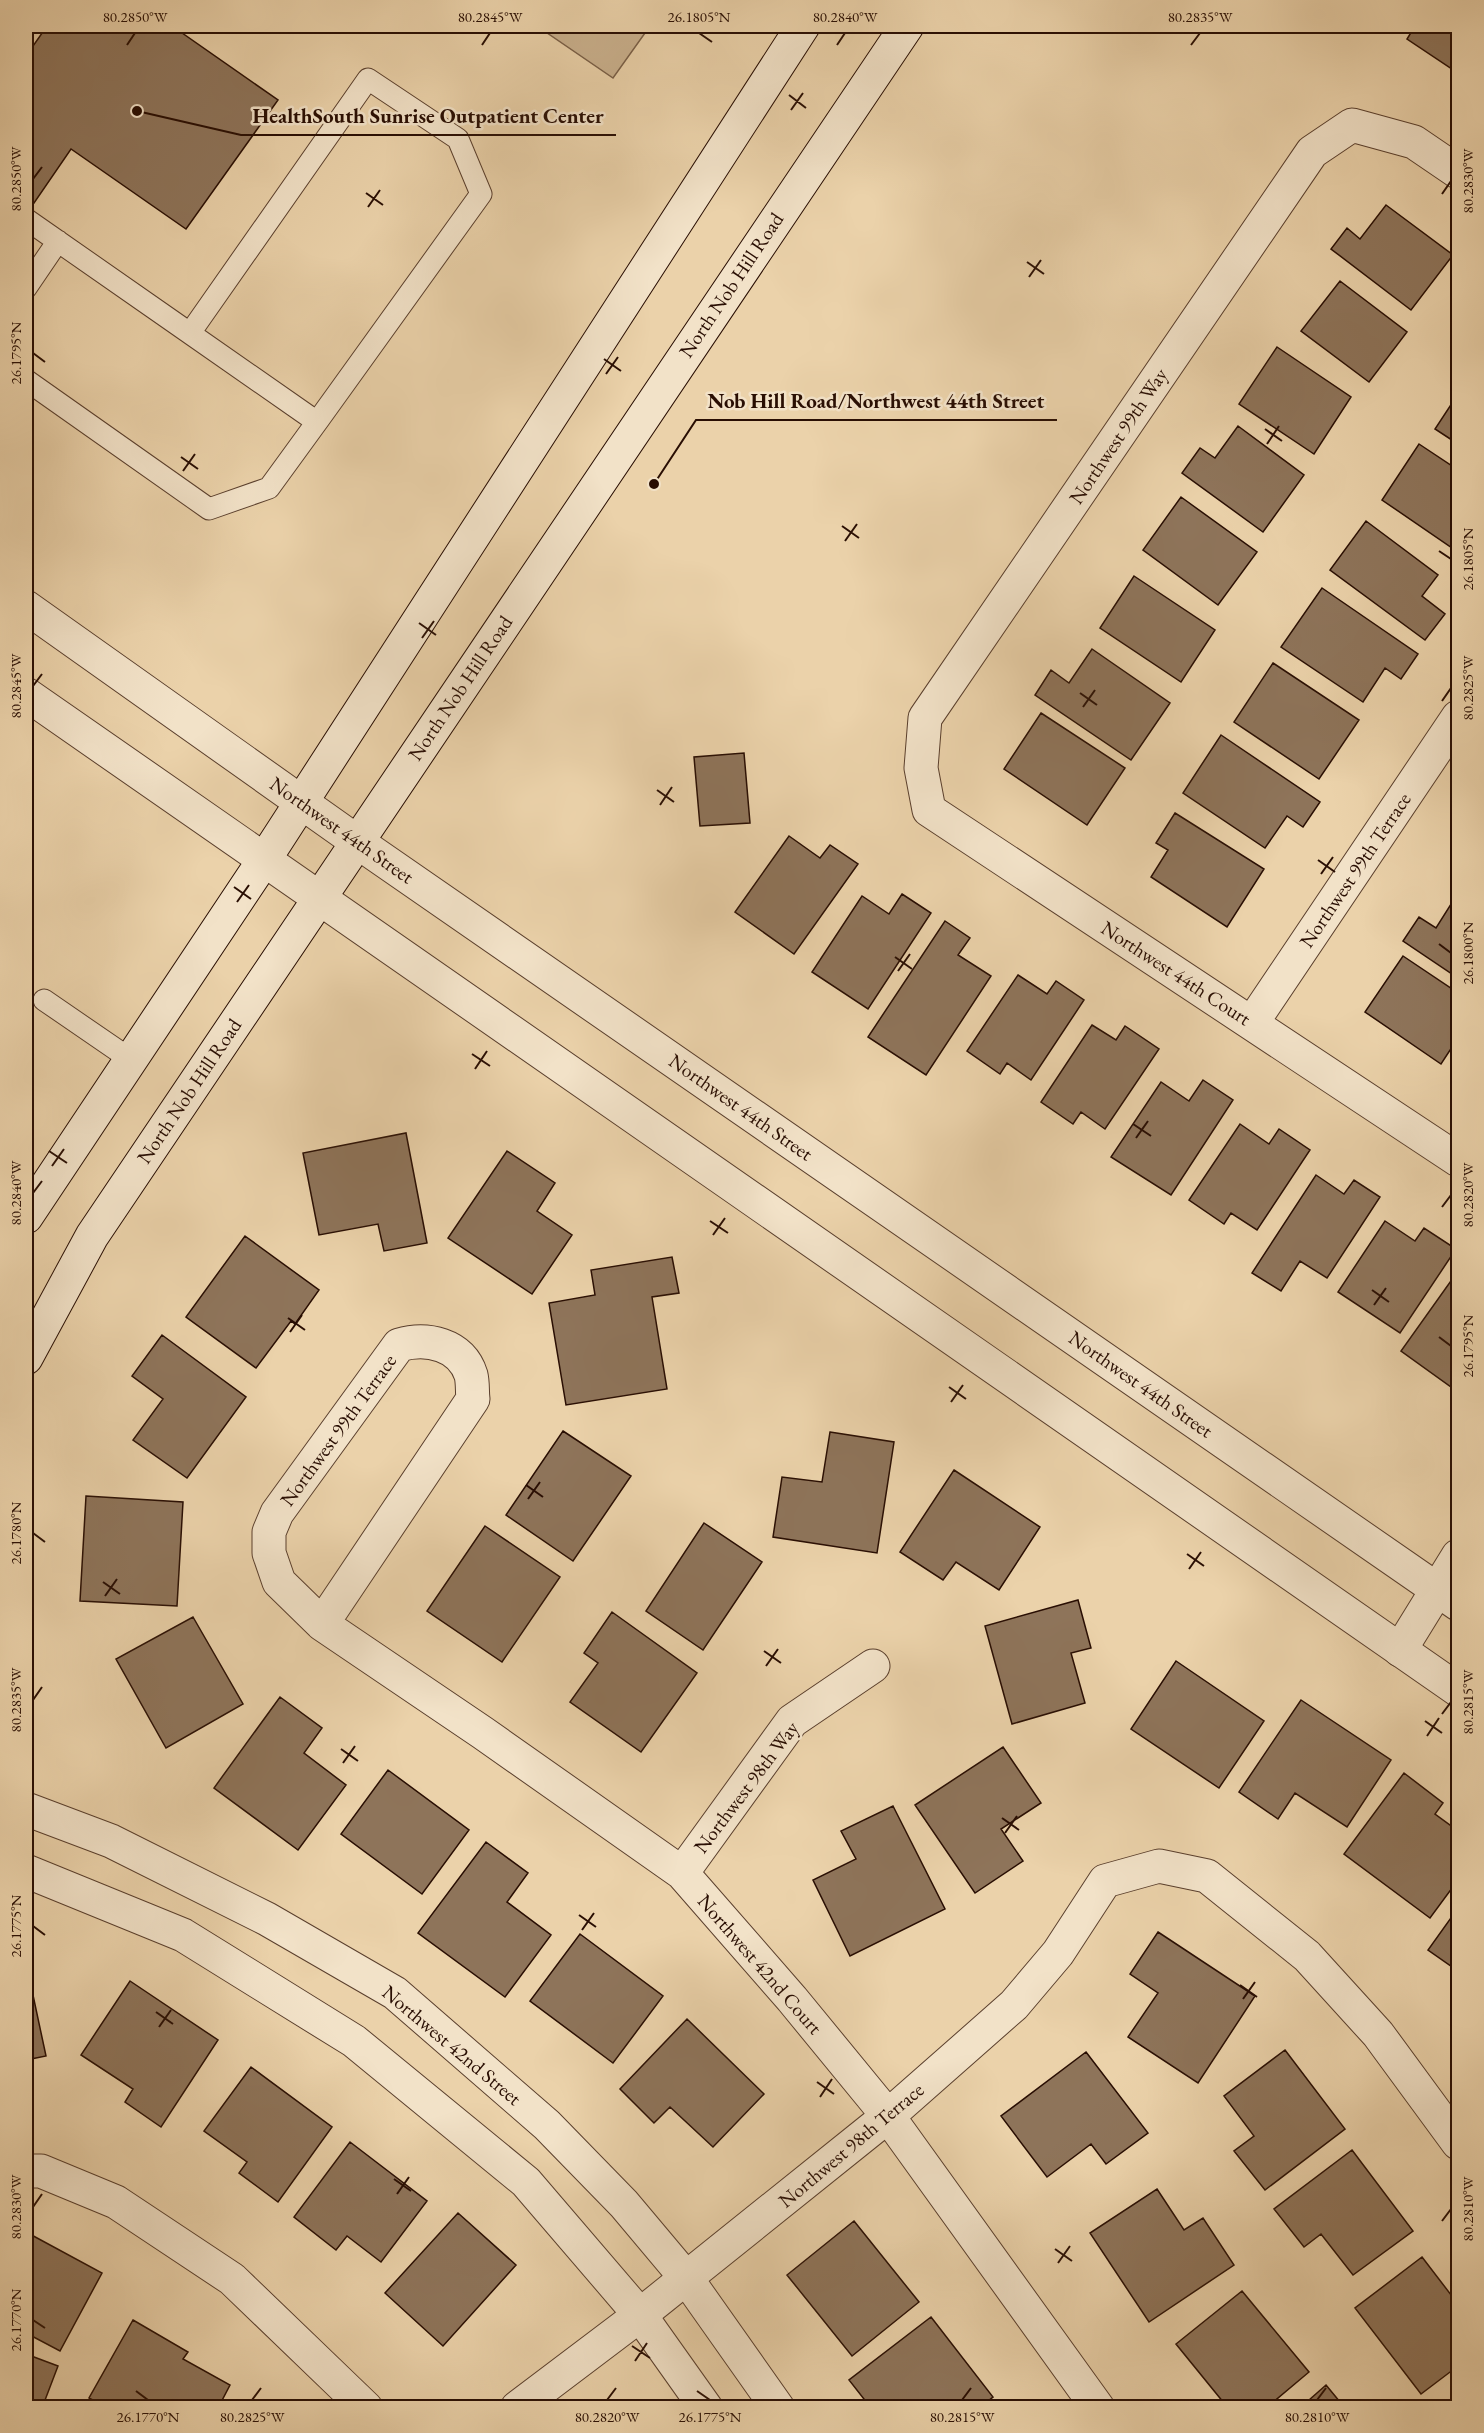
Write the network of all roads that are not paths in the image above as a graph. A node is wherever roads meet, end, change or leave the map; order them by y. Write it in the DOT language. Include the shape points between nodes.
graph roads {
  1 [pos="803,26"];
  2 [pos="907,26"];
  3 [pos="1458,172"];
  4 [pos="26,219"];
  5 [pos="58,241"];
  6 [pos="26,288"];
  7 [pos="190,333"];
  8 [pos="26,380"];
  9 [pos="318,422"];
  10 [pos="26,607"];
  11 [pos="26,694"];
  12 [pos="1458,717"];
  13 [pos="921,768"];
  14 [pos="301,801"];
  15 [pos="356,841"];
  16 [pos="264,860"];
  17 [pos="320,898"];
  18 [pos="44,1000"];
  19 [pos="1252,1023"];
  20 [pos="130,1059"];
  21 [pos="1458,1160"];
  22 [pos="26,1217"];
  23 [pos="26,1358"];
  24 [pos="1458,1556"];
  25 [pos="1448,1597"];
  26 [pos="322,1624"];
  27 [pos="1400,1650"];
  28 [pos="873,1666"];
  29 [pos="1458,1690"];
  30 [pos="26,1809"];
  31 [pos="26,1871"];
  32 [pos="682,1873"];
  33 [pos="888,2116"];
  34 [pos="1458,2143"];
  35 [pos="26,2171"];
  36 [pos="687,2278"];
  37 [pos="640,2315"];
  38 [pos="366,2408"];
  39 [pos="517,2408"];
  40 [pos="706,2408"];
  41 [pos="777,2408"];
  42 [pos="1098,2408"];
  1 -- 14 [label="street"];
  2 -- 15 [label="street, North Nob Hill Road"];
  3 -- 13 [label="street, Northwest 99th Way" via="1414,142 1352,125 1312,152 925,718"];
  4 -- 5 [label="lane"];
  5 -- 6 [label="lane"];
  5 -- 7 [label="lane"];
  7 -- 9 [label="lane"];
  7 -- 9 [label="lane" via="368,79 458,139 481,194"];
  8 -- 9 [label="lane" via="209,509 269,488"];
  10 -- 14 [label="street, Northwest 44th Street"];
  11 -- 16 [label="street"];
  12 -- 19 [label="street, Northwest 99th Terrace"];
  13 -- 19 [label="street, Northwest 44th Court" via="929,810"];
  14 -- 15 [label="street, Northwest 44th Street"];
  14 -- 16 [label="street"];
  15 -- 17 [label="street, North Nob Hill Road"];
  15 -- 25 [label="street, Northwest 44th Street"];
  16 -- 17 [label="street"];
  16 -- 20 [label="street"];
  17 -- 23 [label="street, North Nob Hill Road" via="92,1236"];
  17 -- 27 [label="street"];
  18 -- 20 [label="lane"];
  19 -- 21 [label="street, Northwest 44th Court"];
  20 -- 22 [label="street"];
  24 -- 25 [label="street"];
  25 -- 27 [label="street"];
  26 -- 26 [label="street, Northwest 99th Terrace" via="472,1399 468,1369 454,1351 429,1340 399,1345 277,1514 269,1532 269,1553 279,1582"];
  26 -- 32 [label="street, Northwest 42nd Court"];
  27 -- 29 [label="street"];
  28 -- 32 [label="street, Northwest 98th Way" via="792,1721"];
  30 -- 36 [label="street, Northwest 42nd Street" via="111,1841 257,1914 395,1993 547,2125 624,2204"];
  31 -- 37 [label="street" via="183,1935 354,2042 526,2182"];
  32 -- 33 [label="street, Northwest 42nd Court"];
  33 -- 34 [label="street, Northwest 98th Terrace" via="1014,2005 1058,1953 1105,1881 1159,1866 1207,1876 1307,1956 1378,2034"];
  33 -- 36 [label="street, Northwest 98th Terrace"];
  33 -- 42 [label="street, Northwest 42nd Court"];
  35 -- 38 [label="street" via="40,2171 117,2202 232,2279"];
  36 -- 37 [label="street, Northwest 98th Terrace"];
  36 -- 41 [label="street, Northwest 42nd Street"];
  37 -- 39 [label="street, Northwest 98th Terrace"];
  37 -- 40 [label="street"];
}
